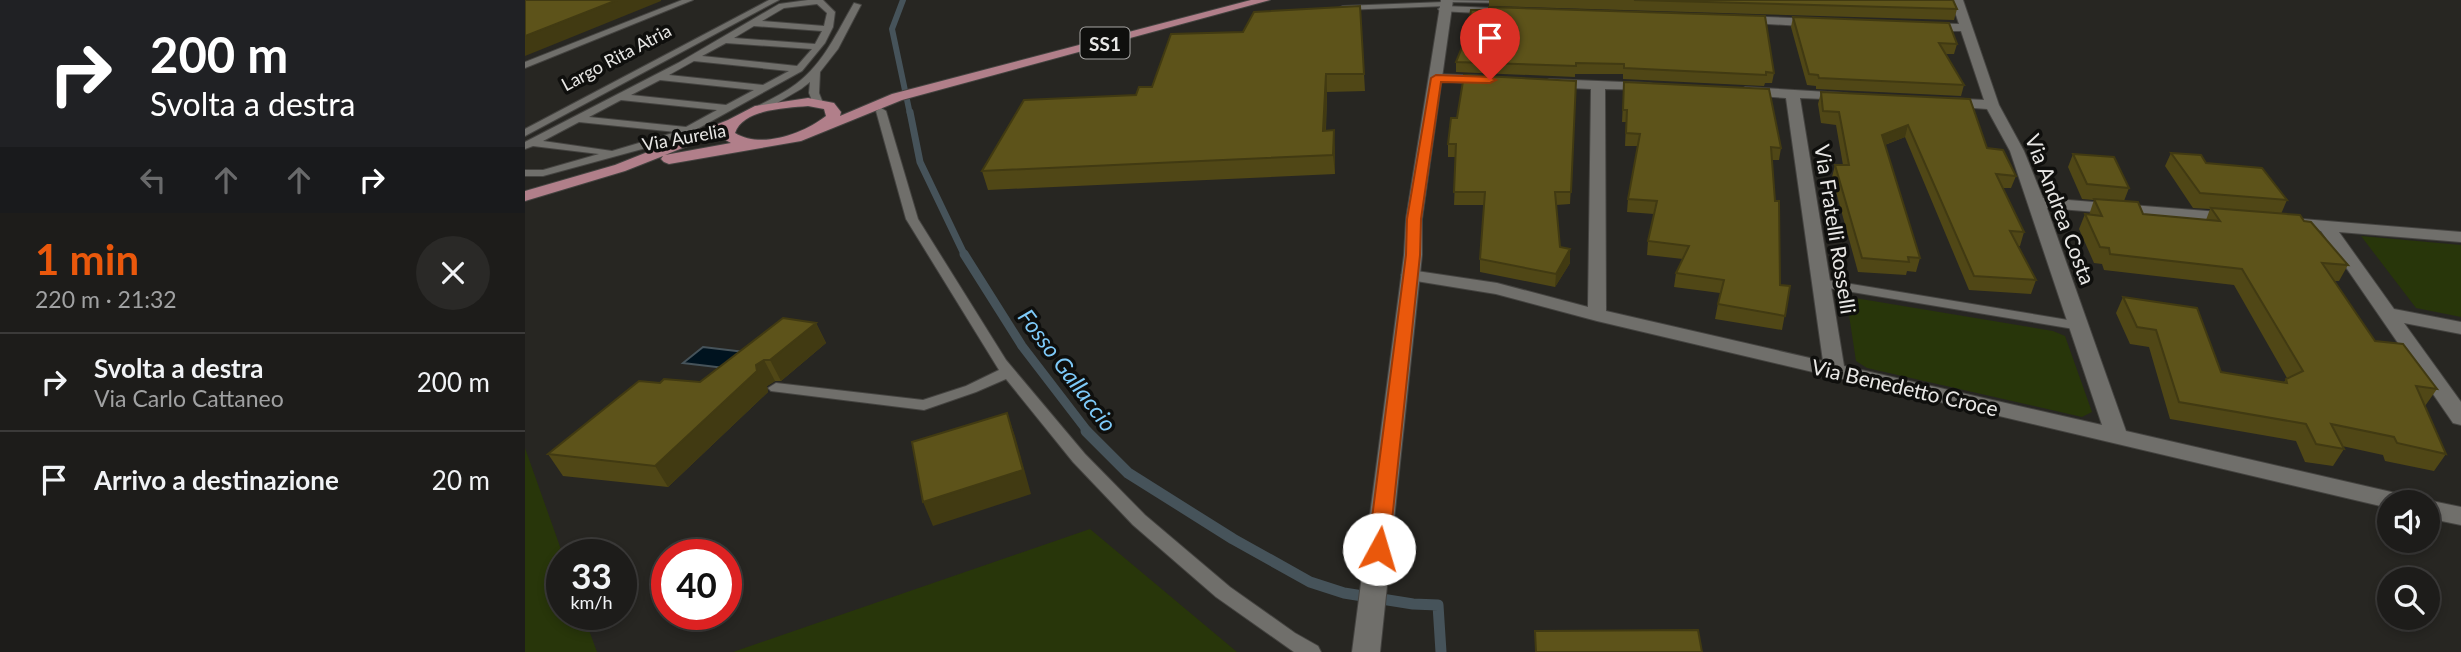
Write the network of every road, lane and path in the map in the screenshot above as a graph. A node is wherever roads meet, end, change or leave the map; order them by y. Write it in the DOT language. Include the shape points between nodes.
graph roads {
  1 [pos="689,0"];
  2 [pos="759,0"];
  3 [pos="775,0"];
  4 [pos="1263,0"];
  5 [pos="1957,0"];
  6 [pos="1504,1"];
  7 [pos="857,2"];
  8 [pos="1446,3"];
  9 [pos="1330,9"];
  10 [pos="1513,11"];
  11 [pos="1719,19"];
  12 [pos="753,23"];
  13 [pos="1829,23"];
  14 [pos="1912,26"];
  15 [pos="1966,28"];
  16 [pos="827,29"];
  17 [pos="703,38"];
  18 [pos="724,40"];
  19 [pos="816,47"];
  20 [pos="692,58"];
  21 [pos="525,65"];
  22 [pos="799,69"];
  23 [pos="815,72"];
  24 [pos="658,77"];
  25 [pos="1436,78"];
  26 [pos="1504,81"];
  27 [pos="1531,82"];
  28 [pos="1598,85"];
  29 [pos="765,88"];
  30 [pos="1667,88"];
  31 [pos="1736,91"];
  32 [pos="1791,94"];
  33 [pos="619,97"];
  34 [pos="897,97"];
  35 [pos="1858,97"];
  36 [pos="1938,102"];
  37 [pos="818,103"];
  38 [pos="1992,105"];
  39 [pos="728,108"];
  40 [pos="756,111"];
  41 [pos="881,111"];
  42 [pos="556,117"];
  43 [pos="577,119"];
  44 [pos="525,123"];
  45 [pos="731,124"];
  46 [pos="688,130"];
  47 [pos="810,132"];
  48 [pos="527,141"];
  49 [pos="755,144"];
  50 [pos="618,161"];
  51 [pos="525,173"];
  52 [pos="525,195"];
  53 [pos="2037,202"];
  54 [pos="2244,219"];
  55 [pos="2271,222"];
  56 [pos="2326,226"];
  57 [pos="2461,236"];
  58 [pos="1410,275"];
  59 [pos="1821,284"];
  60 [pos="2389,314"];
  61 [pos="1597,315"];
  62 [pos="2080,326"];
  63 [pos="2461,328"];
  64 [pos="1835,371"];
  65 [pos="1008,372"];
  66 [pos="776,388"];
  67 [pos="2461,418"];
  68 [pos="2117,436"];
  69 [pos="2377,497"];
  70 [pos="2440,512"];
  71 [pos="2461,516"];
  72 [pos="1367,644"];
  73 [pos="1311,652"];
  1 -- 21 [label="lane, Largo Rita Atria"];
  2 -- 44 [label="lane, Largo Rita Atria"];
  3 -- 17 [label="lane"];
  4 -- 34 [label="main road, SS1"];
  5 -- 15 [label="street, Via Andrea Costa"];
  6 -- 8 [label="lane"];
  7 -- 23 [label="lane" via="833,49"];
  8 -- 9 [label="lane"];
  8 -- 10 [label="street"];
  8 -- 25 [label="street"];
  11 -- 13 [label="street"];
  12 -- 16 [label="lane"];
  12 -- 16 [label="lane" via="782,6 810,1 825,4 831,12"];
  12 -- 18 [label="lane"];
  14 -- 15 [label="street"];
  15 -- 38 [label="street, Via Andrea Costa"];
  16 -- 19 [label="lane"];
  17 -- 18 [label="lane"];
  17 -- 42 [label="lane"];
  18 -- 19 [label="lane"];
  18 -- 20 [label="lane"];
  19 -- 22 [label="lane"];
  20 -- 22 [label="lane"];
  20 -- 24 [label="lane"];
  22 -- 29 [label="lane"];
  23 -- 37 [label="lane"];
  23 -- 40 [label="lane"];
  24 -- 29 [label="lane"];
  24 -- 33 [label="lane"];
  25 -- 26 [label="street"];
  25 -- 58 [label="street" via="1419,177"];
  27 -- 28 [label="street"];
  28 -- 30 [label="street"];
  28 -- 61 [label="street"];
  29 -- 39 [label="lane"];
  31 -- 32 [label="street"];
  32 -- 35 [label="street"];
  32 -- 59 [label="street, Via Fratelli Rosselli"];
  33 -- 39 [label="lane"];
  33 -- 43 [label="lane"];
  34 -- 37 [label="main road, SS1"];
  34 -- 47 [label="main road, SS1"];
  36 -- 38 [label="street"];
  37 -- 40 [label="main road, SS1" via="782,104"];
  37 -- 47 [label="main road, SS1" via="829,106 834,115"];
  38 -- 53 [label="street, Via Andrea Costa"];
  39 -- 46 [label="lane"];
  40 -- 45 [label="main road, SS1"];
  41 -- 65 [label="lane" via="912,219"];
  42 -- 43 [label="lane"];
  42 -- 48 [label="lane"];
  43 -- 46 [label="lane"];
  43 -- 48 [label="lane"];
  45 -- 49 [label="main road" via="726,132 729,138"];
  45 -- 50 [label="main road, Via Aurelia / SS1"];
  46 -- 50 [label="lane"];
  47 -- 49 [label="main road, SS1"];
  48 -- 50 [label="lane"];
  49 -- 50 [label="main road, Via Aurelia / SS1"];
  50 -- 51 [label="lane"];
  50 -- 52 [label="main road, Via Aurelia / SS1"];
  53 -- 54 [label="street"];
  53 -- 62 [label="street, Via Andrea Costa"];
  55 -- 56 [label="street"];
  56 -- 57 [label="street"];
  56 -- 60 [label="street"];
  58 -- 61 [label="street, Via Benedetto Croce" via="1497,289"];
  58 -- 72 [label="street"];
  59 -- 62 [label="lane"];
  59 -- 64 [label="street, Via Fratelli Rosselli"];
  60 -- 63 [label="street"];
  60 -- 67 [label="street"];
  61 -- 64 [label="street, Via Benedetto Croce"];
  62 -- 68 [label="street, Via Andrea Costa"];
  64 -- 68 [label="street, Via Benedetto Croce"];
  65 -- 66 [label="lane" via="923,405"];
  65 -- 73 [label="lane" via="1079,458 1139,520 1223,592"];
  68 -- 69 [label="street, Via Benedetto Croce"];
  70 -- 71 [label="street"];
}
